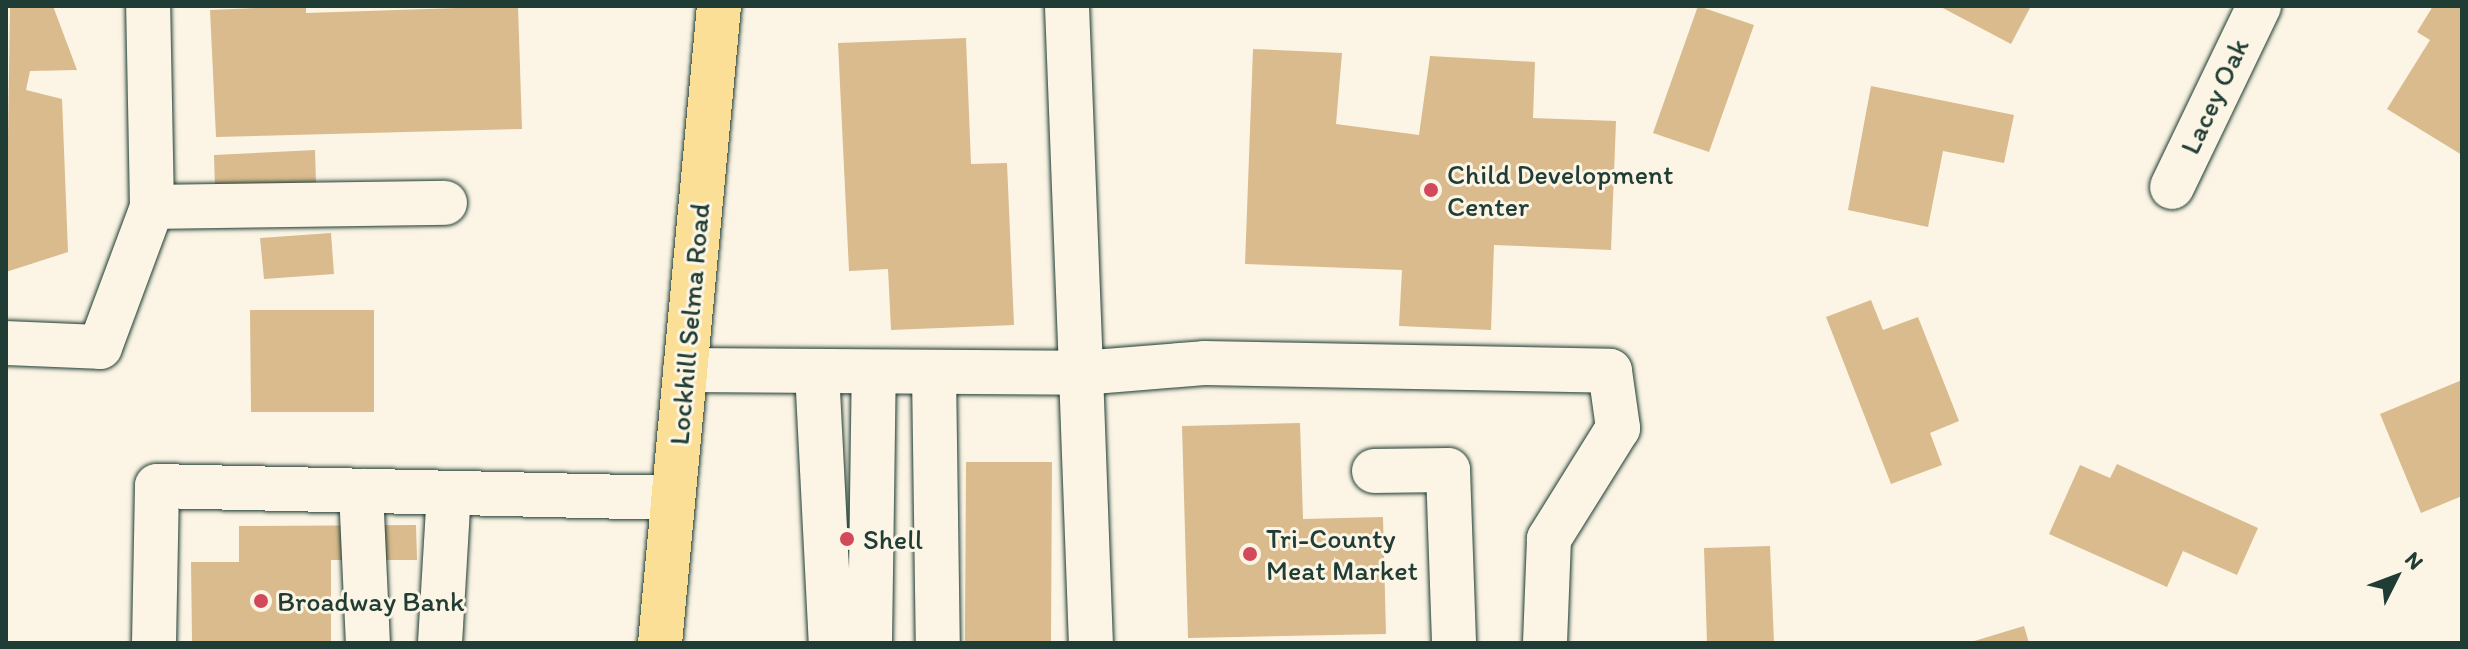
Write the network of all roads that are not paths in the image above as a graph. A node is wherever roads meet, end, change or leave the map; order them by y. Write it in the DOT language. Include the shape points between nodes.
graph roads {
  1 [pos="148,6"];
  2 [pos="719,6"];
  3 [pos="1067,6"];
  4 [pos="2259,6"];
  5 [pos="2172,187"];
  6 [pos="445,203"];
  7 [pos="152,207"];
  8 [pos="6,343"];
  9 [pos="685,370"];
  10 [pos="817,371"];
  11 [pos="874,372"];
  12 [pos="934,372"];
  13 [pos="1081,373"];
  14 [pos="1374,471"];
  15 [pos="361,491"];
  16 [pos="449,493"];
  17 [pos="673,498"];
  18 [pos="154,643"];
  19 [pos="368,643"];
  20 [pos="440,643"];
  21 [pos="660,643"];
  22 [pos="831,643"];
  23 [pos="870,643"];
  24 [pos="938,643"];
  25 [pos="1091,643"];
  26 [pos="1454,643"];
  27 [pos="1545,643"];
  1 -- 7 [label="street"];
  2 -- 9 [label="main road, Lockhill Selma Road"];
  3 -- 13 [label="street"];
  4 -- 5 [label="street, Lacey Oak"];
  6 -- 7 [label="street"];
  7 -- 8 [label="street" via="100,347"];
  9 -- 10 [label="street"];
  9 -- 17 [label="main road, Lockhill Selma Road"];
  10 -- 11 [label="street"];
  10 -- 22 [label="street"];
  11 -- 12 [label="street"];
  11 -- 23 [label="street"];
  12 -- 13 [label="street"];
  12 -- 24 [label="street"];
  13 -- 25 [label="street"];
  13 -- 27 [label="street" via="1204,363 1610,371 1618,428 1549,539"];
  14 -- 26 [label="street" via="1448,470"];
  15 -- 16 [label="street"];
  15 -- 18 [label="street" via="157,486"];
  15 -- 19 [label="street"];
  16 -- 17 [label="street"];
  16 -- 20 [label="street"];
  17 -- 21 [label="main road, Lockhill Selma Road"];
}
